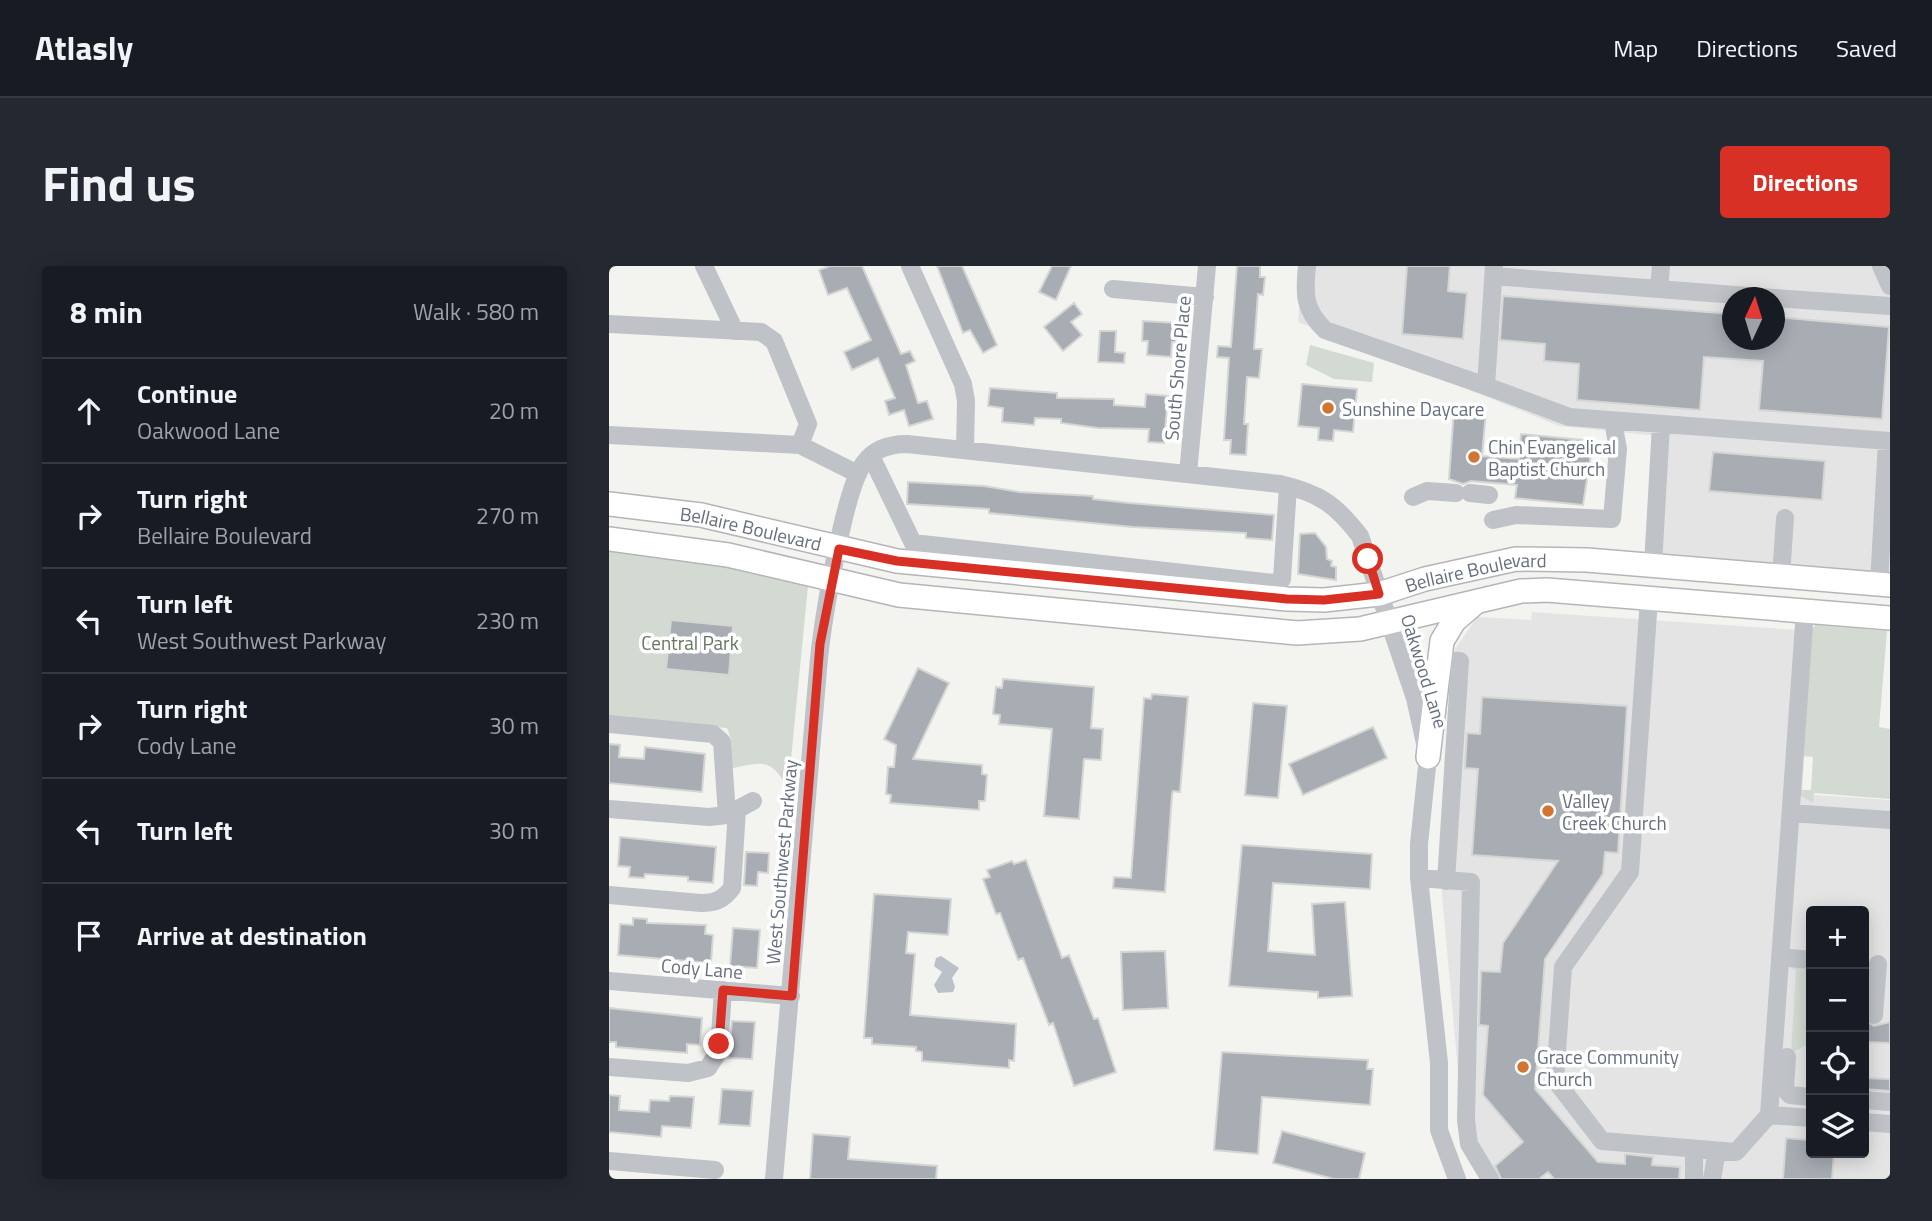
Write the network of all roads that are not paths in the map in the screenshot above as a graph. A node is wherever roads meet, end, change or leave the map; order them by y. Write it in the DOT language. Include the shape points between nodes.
graph roads {
  1 [pos="704,266"];
  2 [pos="910,266"];
  3 [pos="1207,266"];
  4 [pos="1307,266"];
  5 [pos="1661,266"];
  6 [pos="1881,266"];
  7 [pos="1494,271"];
  8 [pos="1890,286"];
  9 [pos="1113,289"];
  10 [pos="1659,289"];
  11 [pos="1722,294"];
  12 [pos="1205,297"];
  13 [pos="1785,299"];
  14 [pos="1890,306"];
  15 [pos="609,324"];
  16 [pos="735,331"];
  17 [pos="1486,386"];
  18 [pos="1613,421"];
  19 [pos="1661,425"];
  20 [pos="609,435"];
  21 [pos="1889,441"];
  22 [pos="800,445"];
  23 [pos="965,450"];
  24 [pos="871,456"];
  25 [pos="858,474"];
  26 [pos="1188,474"];
  27 [pos="1288,486"];
  28 [pos="1489,495"];
  29 [pos="1413,496"];
  30 [pos="609,505"];
  31 [pos="1887,509"];
  32 [pos="1785,518"];
  33 [pos="1493,520"];
  34 [pos="609,539"];
  35 [pos="839,549"];
  36 [pos="1653,565"];
  37 [pos="1781,576"];
  38 [pos="832,581"];
  39 [pos="1885,585"];
  40 [pos="1379,594"];
  41 [pos="1649,599"];
  42 [pos="1479,600"];
  43 [pos="1805,611"];
  44 [pos="1890,618"];
  45 [pos="1388,623"];
  46 [pos="1438,660"];
  47 [pos="609,724"];
  48 [pos="1428,757"];
  49 [pos="609,809"];
  50 [pos="739,809"];
  51 [pos="1791,813"];
  52 [pos="1890,820"];
  53 [pos="1421,830"];
  54 [pos="1450,832"];
  55 [pos="1419,878"];
  56 [pos="1446,881"];
  57 [pos="609,895"];
  58 [pos="1780,957"];
  59 [pos="1806,960"];
  60 [pos="1877,964"];
  61 [pos="609,981"];
  62 [pos="723,990"];
  63 [pos="792,996"];
  64 [pos="1874,1015"];
  65 [pos="1787,1057"];
  66 [pos="609,1067"];
  67 [pos="1806,1097"];
  68 [pos="1869,1100"];
  69 [pos="1890,1102"];
  70 [pos="1769,1115"];
  71 [pos="1806,1118"];
  72 [pos="1869,1122"];
  73 [pos="1890,1124"];
  74 [pos="1694,1149"];
  75 [pos="1717,1150"];
  76 [pos="609,1161"];
  77 [pos="715,1170"];
  78 [pos="774,1179"];
  79 [pos="1457,1179"];
  80 [pos="1490,1179"];
  81 [pos="1695,1179"];
  82 [pos="1713,1179"];
  1 -- 16 [label="street"];
  2 -- 23 [label="street" via="963,384"];
  3 -- 12 [label="street, South Shore Place"];
  4 -- 17 [label="street" via="1304,297 1311,317 1325,330"];
  5 -- 10 [label="street"];
  6 -- 8 [label="street"];
  7 -- 10 [label="street"];
  7 -- 17 [label="street"];
  9 -- 12 [label="street"];
  10 -- 11 [label="street"];
  12 -- 26 [label="street, South Shore Place"];
  13 -- 14 [label="street"];
  15 -- 16 [label="street"];
  16 -- 22 [label="street" via="761,332 774,341 808,424"];
  17 -- 18 [label="street" via="1569,417"];
  18 -- 19 [label="street"];
  18 -- 33 [label="street" via="1618,449 1612,519 1516,514"];
  19 -- 21 [label="street"];
  19 -- 36 [label="street"];
  20 -- 22 [label="street"];
  21 -- 31 [label="street"];
  22 -- 25 [label="street"];
  23 -- 24 [label="street, Oakwood Lane" via="894,444"];
  23 -- 26 [label="street, Oakwood Lane"];
  24 -- 25 [label="street"];
  24 -- 27 [label="street" via="913,543 1273,583 1282,579"];
  25 -- 35 [label="street"];
  26 -- 27 [label="street, Oakwood Lane"];
  27 -- 40 [label="street, Oakwood Lane" via="1319,495 1345,517 1360,536"];
  28 -- 29 [label="street" via="1427,491"];
  30 -- 35 [label="main road, Bellaire Boulevard" via="709,516"];
  31 -- 39 [label="street"];
  32 -- 37 [label="street"];
  34 -- 38 [label="main road, Bellaire Boulevard" via="728,555"];
  35 -- 38 [label="street, West Southwest Parkway"];
  35 -- 40 [label="main road, Bellaire Boulevard" via="897,561 1287,599"];
  36 -- 37 [label="main road, Bellaire Boulevard"];
  36 -- 40 [label="main road, Bellaire Boulevard" via="1551,558 1501,560"];
  36 -- 41 [label="main road"];
  37 -- 39 [label="main road, Bellaire Boulevard"];
  38 -- 45 [label="main road, Bellaire Boulevard" via="929,599 1253,631 1314,634"];
  38 -- 63 [label="street, West Southwest Parkway" via="819,658"];
  40 -- 45 [label="street, Oakwood Lane"];
  41 -- 42 [label="main road, Bellaire Boulevard" via="1547,590"];
  41 -- 43 [label="main road, Bellaire Boulevard"];
  41 -- 74 [label="street" via="1630,872 1563,967 1555,1080 1602,1141"];
  42 -- 45 [label="main road, Bellaire Boulevard"];
  42 -- 46 [label="main road" via="1448,629"];
  43 -- 44 [label="main road, Bellaire Boulevard"];
  43 -- 51 [label="street"];
  45 -- 48 [label="street, Oakwood Lane" via="1415,698"];
  46 -- 48 [label="main road"];
  46 -- 54 [label="street" via="1460,661"];
  47 -- 50 [label="street" via="713,734 722,742"];
  48 -- 53 [label="street, Oakwood Lane"];
  49 -- 50 [label="street" via="709,817"];
  50 -- 57 [label="street" via="732,888 725,897 701,903"];
  51 -- 52 [label="street"];
  51 -- 58 [label="street"];
  53 -- 54 [label="street"];
  53 -- 55 [label="street, Oakwood Lane"];
  54 -- 56 [label="street"];
  55 -- 56 [label="street"];
  55 -- 79 [label="street, Oakwood Lane" via="1439,1063 1439,1130"];
  56 -- 80 [label="street" via="1471,882 1466,1120 1469,1144"];
  58 -- 59 [label="street"];
  58 -- 70 [label="street"];
  60 -- 64 [label="street"];
  61 -- 62 [label="street, Cody Lane"];
  62 -- 63 [label="street, Cody Lane"];
  62 -- 66 [label="street" via="719,1051 703,1072"];
  63 -- 78 [label="street, West Southwest Parkway"];
  65 -- 67 [label="street" via="1785,1089 1790,1095"];
  68 -- 69 [label="street"];
  70 -- 71 [label="street"];
  70 -- 75 [label="street" via="1736,1152"];
  72 -- 73 [label="street"];
  74 -- 75 [label="street"];
  74 -- 81 [label="street"];
  75 -- 82 [label="street"];
  76 -- 77 [label="street"];
}
